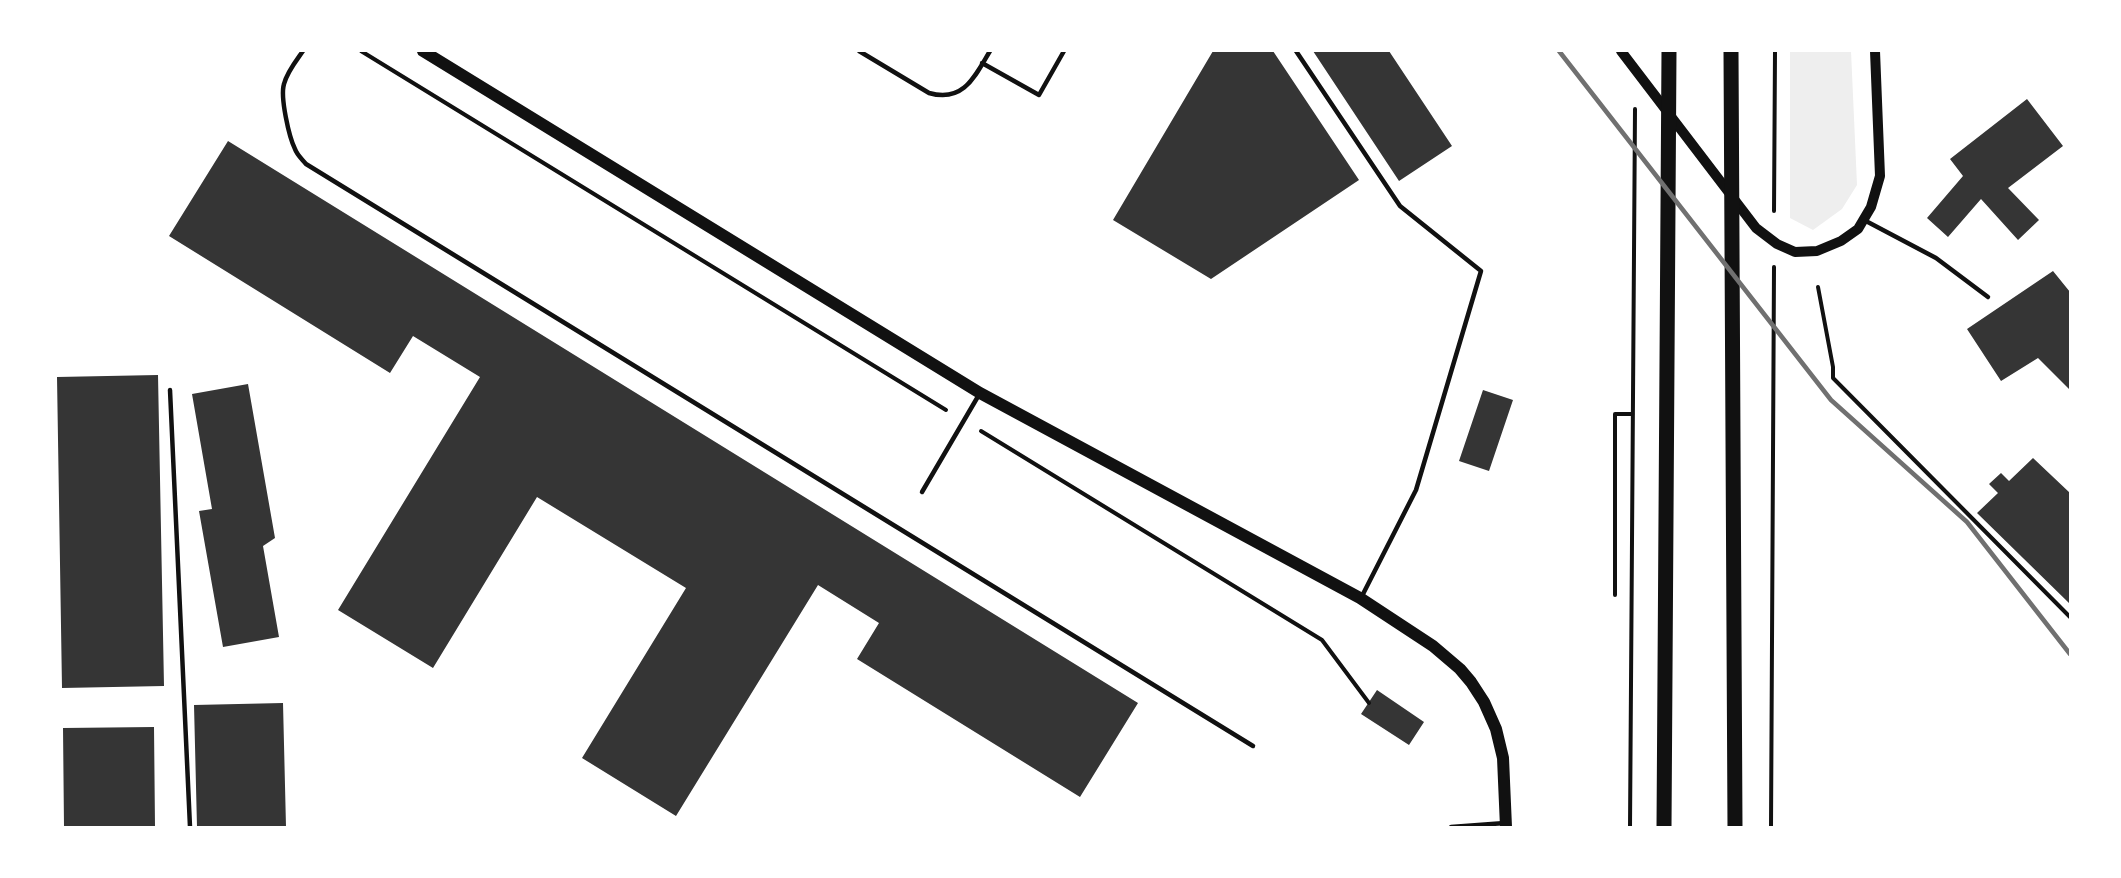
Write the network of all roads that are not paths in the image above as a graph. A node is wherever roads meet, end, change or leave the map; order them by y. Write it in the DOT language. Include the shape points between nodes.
graph roads {
  1 [pos="303,51"];
  2 [pos="423,51"];
  3 [pos="859,51"];
  4 [pos="990,51"];
  5 [pos="1064,51"];
  6 [pos="1296,51"];
  7 [pos="1621,51"];
  8 [pos="1669,51"];
  9 [pos="1731,51"];
  10 [pos="1875,51"];
  11 [pos="982,63"];
  12 [pos="1864,220"];
  13 [pos="1988,297"];
  14 [pos="170,390"];
  15 [pos="980,393"];
  16 [pos="922,492"];
  17 [pos="1360,598"];
  18 [pos="1253,746"];
  19 [pos="1506,825"];
  20 [pos="190,827"];
  21 [pos="1451,827"];
  22 [pos="1664,827"];
  23 [pos="1735,827"];
  1 -- 18 [label="lane" via="287,76 283,95 293,147 306,164"];
  2 -- 15 [label="main road"];
  3 -- 11 [label="lane" via="941,97 962,89"];
  4 -- 11 [label="lane"];
  5 -- 11 [label="lane" via="1039,95"];
  6 -- 17 [label="lane" via="1400,206 1481,271 1416,490"];
  7 -- 12 [label="street" via="1756,228 1777,244 1795,252 1817,251 1841,241"];
  8 -- 22 [label="main road"];
  9 -- 23 [label="main road"];
  10 -- 12 [label="street" via="1880,176"];
  12 -- 13 [label="lane" via="1936,258"];
  14 -- 20 [label="lane"];
  15 -- 16 [label="lane"];
  15 -- 17 [label="main road"];
  17 -- 19 [label="main road" via="1439,651 1460,669 1484,702 1503,758"];
  19 -- 21 [label="lane"];
}
